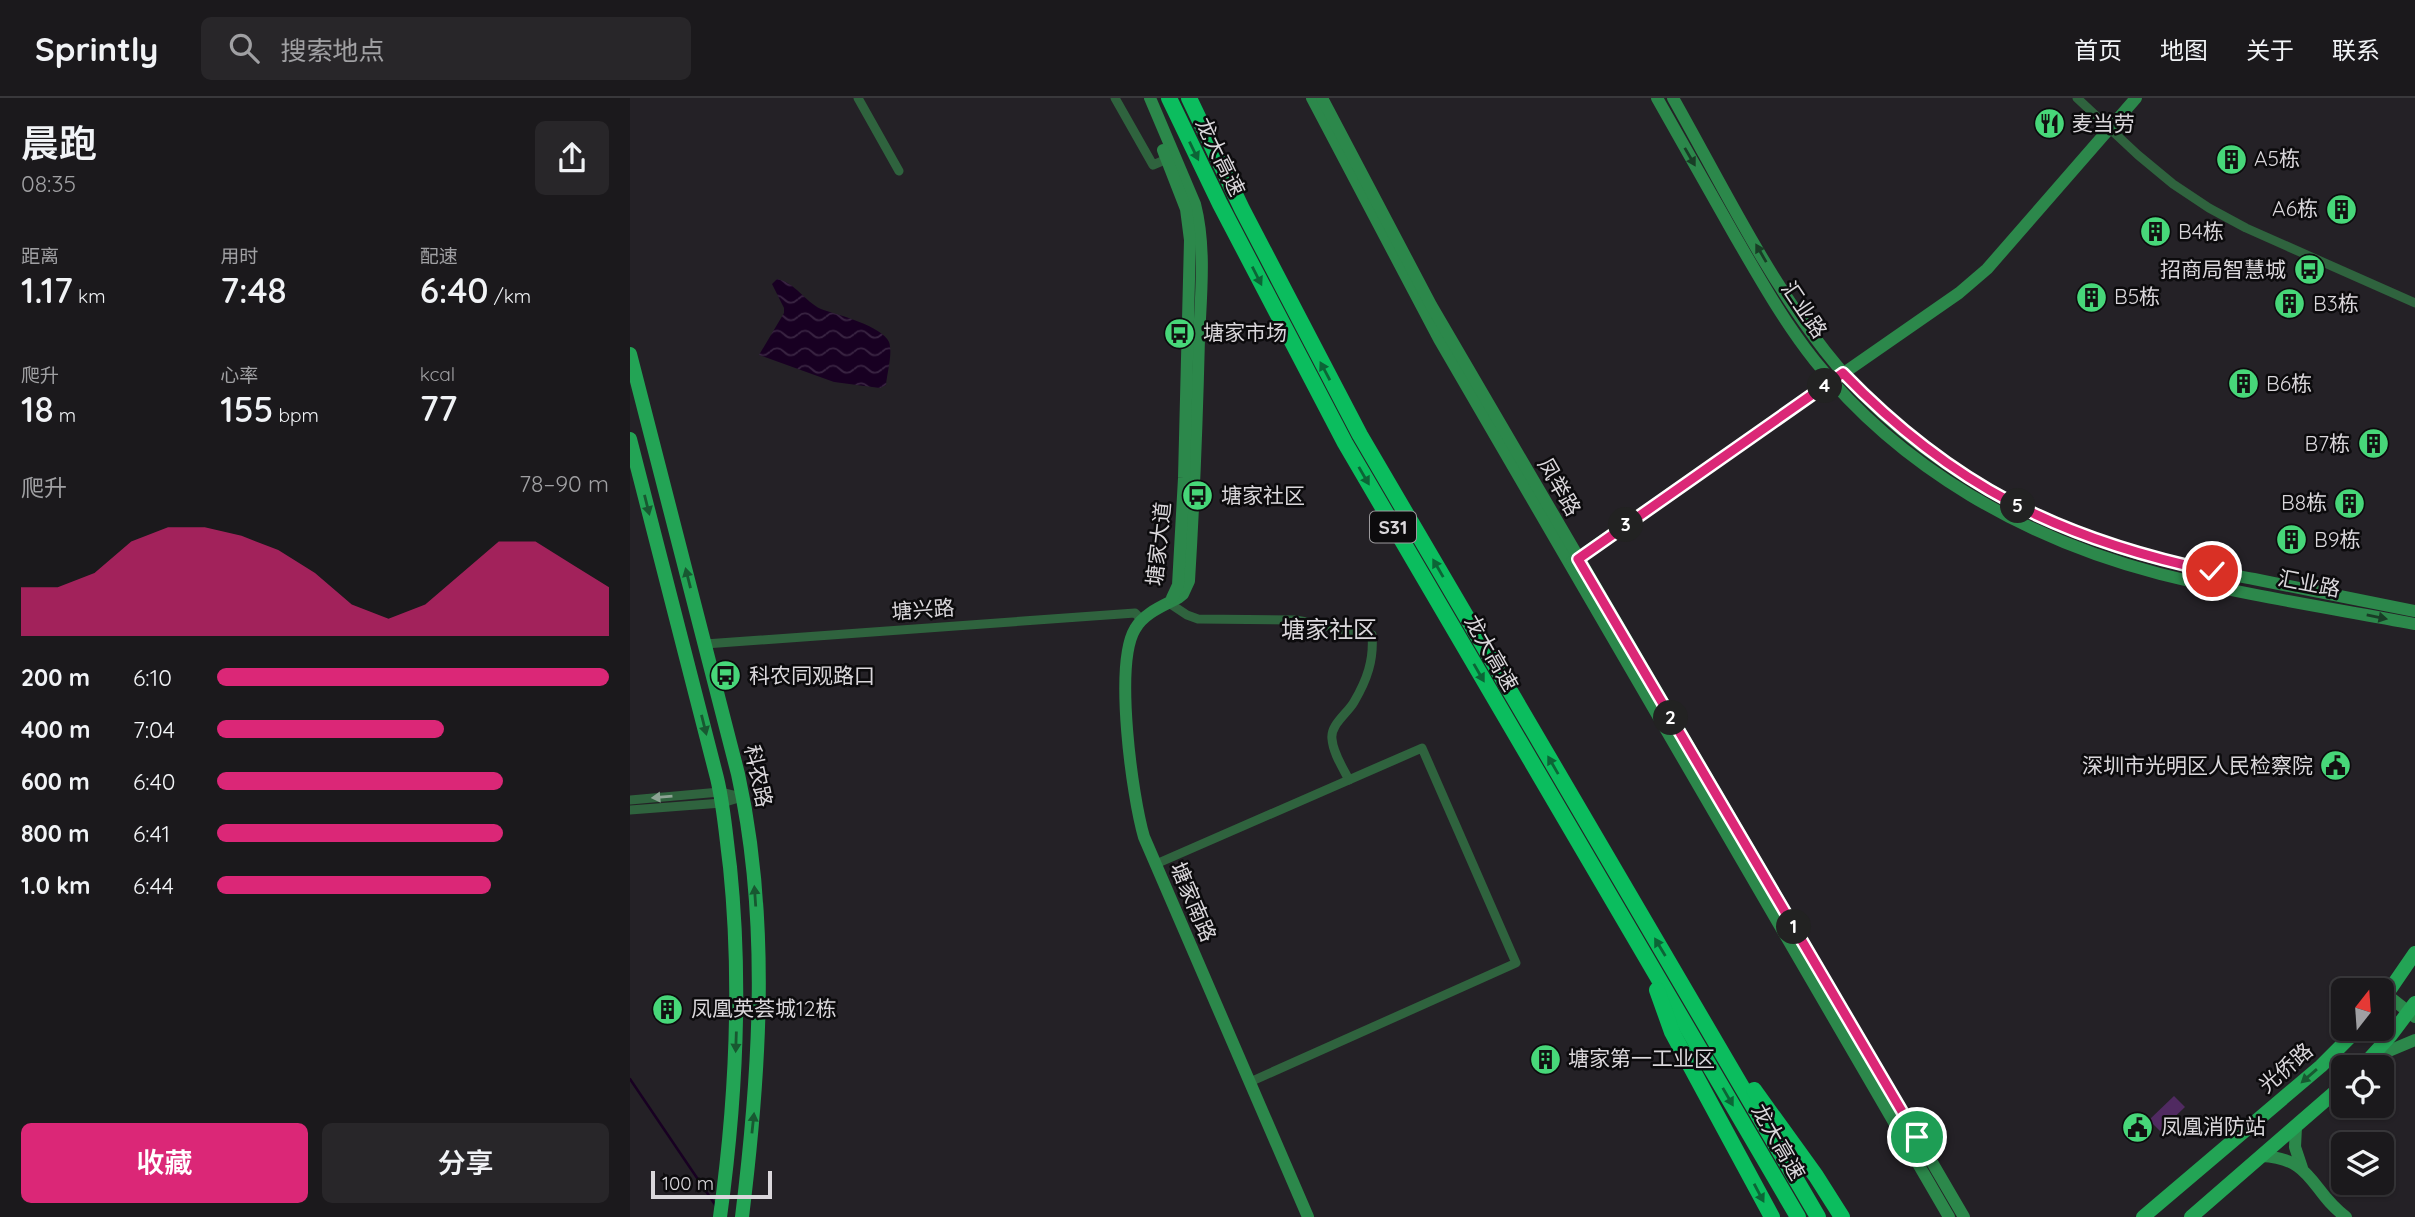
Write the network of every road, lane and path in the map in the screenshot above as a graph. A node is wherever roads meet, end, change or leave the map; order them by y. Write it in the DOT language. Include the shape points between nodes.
graph roads {
  1 [pos="858,98"];
  2 [pos="1115,98"];
  3 [pos="1141,98"];
  4 [pos="1150,98"];
  5 [pos="1169,98"];
  6 [pos="1189,98"];
  7 [pos="1312,98"];
  8 [pos="1322,98"];
  9 [pos="1657,98"];
  10 [pos="1673,98"];
  11 [pos="2077,98"];
  12 [pos="2136,98"];
  13 [pos="2108,128"];
  14 [pos="1167,159"];
  15 [pos="899,171"];
  16 [pos="2415,303"];
  17 [pos="630,354"];
  18 [pos="1838,377"];
  19 [pos="630,439"];
  20 [pos="1573,561"];
  21 [pos="1169,603"];
  22 [pos="2415,611"];
  23 [pos="1142,620"];
  24 [pos="2415,624"];
  25 [pos="705,644"];
  26 [pos="1349,780"];
  27 [pos="721,797"];
  28 [pos="742,797"];
  29 [pos="630,800"];
  30 [pos="630,810"];
  31 [pos="1156,864"];
  32 [pos="2415,953"];
  33 [pos="1645,955"];
  34 [pos="2394,983"];
  35 [pos="1682,985"];
  36 [pos="2394,1002"];
  37 [pos="2413,1011"];
  38 [pos="2415,1040"];
  39 [pos="2346,1041"];
  40 [pos="2373,1055"];
  41 [pos="2384,1055"];
  42 [pos="1250,1082"];
  43 [pos="2331,1096"];
  44 [pos="2296,1127"];
  45 [pos="2261,1156"];
  46 [pos="2302,1169"];
  47 [pos="720,1217"];
  48 [pos="742,1217"];
  49 [pos="1308,1217"];
  50 [pos="1772,1217"];
  51 [pos="1798,1217"];
  52 [pos="1818,1217"];
  53 [pos="1842,1217"];
  54 [pos="1949,1217"];
  55 [pos="1964,1217"];
  56 [pos="2143,1217"];
  57 [pos="2191,1217"];
  58 [pos="2346,1217"];
  1 -- 15 [label="street"];
  2 -- 14 [label="street" via="1153,165"];
  3 -- 14 [label="street, 塘家大道"];
  4 -- 21 [label="street, 塘家大道" via="1195,204 1201,240 1189,581 1183,594"];
  5 -- 33 [label="highway, 龙大高速 / S31, one-way" via="1222,210 1345,443"];
  35 -- 6 [label="highway, 龙大高速 / S31, one-way" via="1360,435"];
  7 -- 20 [label="street, 凤举路" via="1424,312"];
  8 -- 20 [label="street, 凤举路"];
  9 -- 18 [label="street, 汇业路, one-way" via="1774,304 1815,361"];
  18 -- 10 [label="street, 汇业路, one-way" via="1786,297"];
  11 -- 13 [label="street"];
  12 -- 13 [label="street"];
  13 -- 16 [label="street" via="2173,184 2209,208"];
  13 -- 18 [label="street" via="1987,269"];
  14 -- 21 [label="street, 塘家大道" via="1186,209 1190,270 1179,572"];
  25 -- 17 [label="main road, 科农路, one-way"];
  18 -- 20 [label="street"];
  18 -- 22 [label="street, 汇业路" via="1947,465 2045,520 2164,561"];
  18 -- 24 [label="street, 汇业路, one-way" via="1887,435 1939,476 2040,532 2161,574"];
  19 -- 27 [label="main road, 科农路, one-way"];
  20 -- 54 [label="street, 凤举路"];
  20 -- 55 [label="street, 凤举路"];
  21 -- 23 [label="street"];
  21 -- 26 [label="street" via="1198,619 1296,620 1372,635 1371,668 1331,739"];
  23 -- 25 [label="street, 塘兴路" via="1135,612"];
  23 -- 31 [label="street, 塘家南路" via="1134,629 1126,658 1127,712 1137,812"];
  25 -- 28 [label="main road, 科农路"];
  26 -- 31 [label="street"];
  26 -- 42 [label="street" via="1422,748 1516,963"];
  27 -- 28 [label="street"];
  27 -- 29 [label="street, one-way"];
  27 -- 30 [label="street"];
  27 -- 47 [label="main road, 科农路, one-way" via="737,969 736,1053"];
  48 -- 28 [label="main road, 科农路, one-way" via="755,1098 759,989 754,883"];
  31 -- 42 [label="street, 塘家南路"];
  32 -- 34 [label="main road"];
  33 -- 50 [label="highway, one-way" via="1672,1032"];
  33 -- 51 [label="highway, 龙大高速 / S31, one-way"];
  35 -- 52 [label="highway, 龙大高速 / S31"];
  35 -- 53 [label="highway"];
  36 -- 37 [label="street"];
  37 -- 40 [label="main road"];
  38 -- 41 [label="street"];
  39 -- 56 [label="main road, 光侨路, one-way"];
  42 -- 49 [label="street, 塘家南路"];
  43 -- 44 [label="main road"];
  44 -- 45 [label="main road"];
  44 -- 46 [label="street" via="2295,1147"];
  45 -- 46 [label="street" via="2290,1160"];
  45 -- 57 [label="main road"];
  46 -- 58 [label="street"];
}
